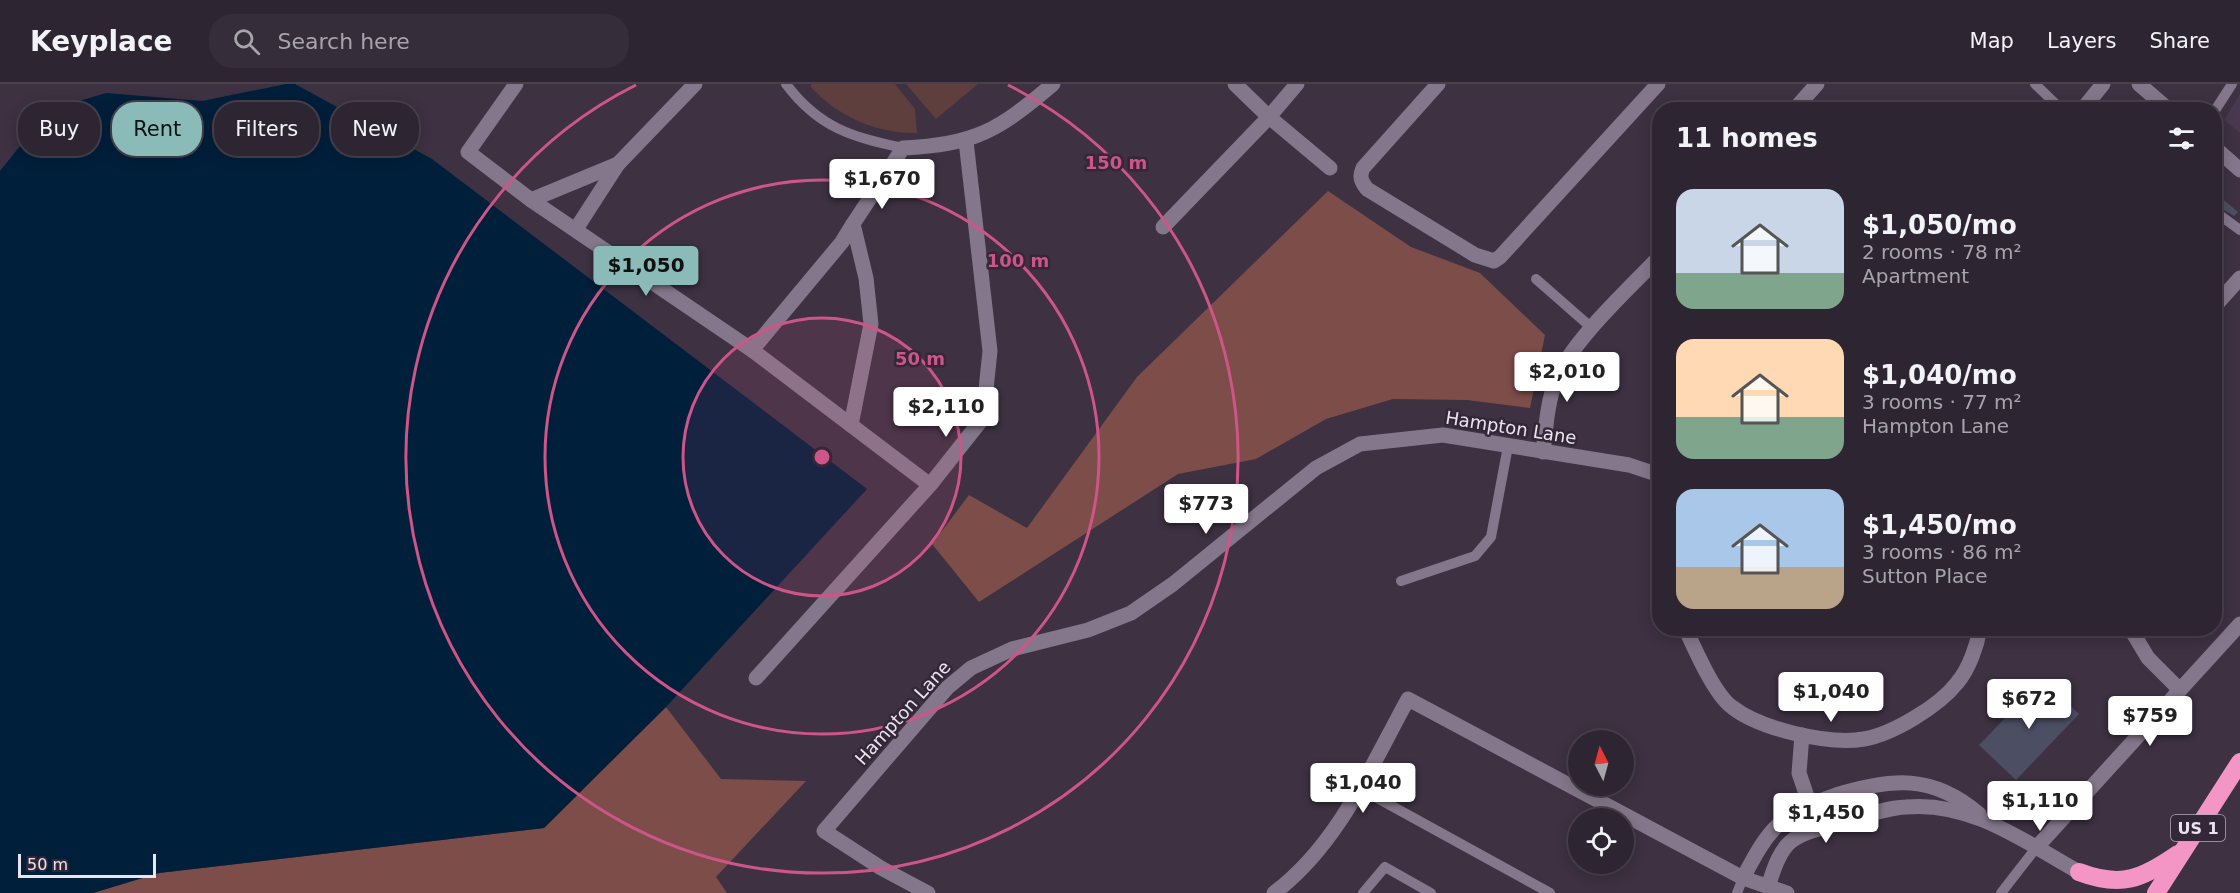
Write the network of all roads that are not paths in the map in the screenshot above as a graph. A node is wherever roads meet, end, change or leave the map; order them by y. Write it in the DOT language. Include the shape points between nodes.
graph roads {
  1 [pos="516,84"];
  2 [pos="695,84"];
  3 [pos="786,84"];
  4 [pos="1053,84"];
  5 [pos="1235,84"];
  6 [pos="1297,84"];
  7 [pos="1438,84"];
  8 [pos="1658,84"];
  9 [pos="1817,84"];
  10 [pos="2035,84"];
  11 [pos="2103,84"];
  12 [pos="2139,84"];
  13 [pos="2232,84"];
  14 [pos="1801,102"];
  15 [pos="2054,102"];
  16 [pos="2088,102"];
  17 [pos="2160,102"];
  18 [pos="2220,102"];
  19 [pos="1269,117"];
  20 [pos="966,141"];
  21 [pos="903,148"];
  22 [pos="2222,159"];
  23 [pos="618,165"];
  24 [pos="1330,168"];
  25 [pos="2240,170"];
  26 [pos="531,200"];
  27 [pos="2222,216"];
  28 [pos="853,224"];
  29 [pos="1163,227"];
  30 [pos="2239,228"];
  31 [pos="576,229"];
  32 [pos="1652,264"];
  33 [pos="2240,278"];
  34 [pos="1536,279"];
  35 [pos="2222,298"];
  36 [pos="1593,329"];
  37 [pos="752,350"];
  38 [pos="851,425"];
  39 [pos="1508,446"];
  40 [pos="1543,452"];
  41 [pos="1652,473"];
  42 [pos="930,485"];
  43 [pos="1401,581"];
  44 [pos="2240,624"];
  45 [pos="1689,636"];
  46 [pos="1978,636"];
  47 [pos="2135,636"];
  48 [pos="756,678"];
  49 [pos="2180,690"];
  50 [pos="1802,735"];
  51 [pos="2240,762"];
  52 [pos="1886,782"];
  53 [pos="1359,788"];
  54 [pos="1809,805"];
  55 [pos="1890,809"];
  56 [pos="1986,820"];
  57 [pos="1818,829"];
  58 [pos="2036,848"];
  59 [pos="2184,849"];
  60 [pos="2079,872"];
  61 [pos="1743,878"];
  62 [pos="1768,887"];
  63 [pos="928,893"];
  64 [pos="1274,893"];
  65 [pos="1363,893"];
  66 [pos="1431,893"];
  67 [pos="1550,893"];
  68 [pos="1737,893"];
  69 [pos="1786,893"];
  70 [pos="2001,893"];
  71 [pos="2100,893"];
  72 [pos="2156,893"];
  1 -- 26 [label="street" via="468,152"];
  2 -- 23 [label="street"];
  3 -- 21 [label="lane" via="816,117 845,134"];
  4 -- 20 [label="street" via="1000,126"];
  5 -- 19 [label="street"];
  6 -- 19 [label="street"];
  7 -- 8 [label="street" via="1363,168 1361,182 1366,189 1475,255 1494,261"];
  9 -- 14 [label="street"];
  10 -- 15 [label="lane"];
  11 -- 16 [label="street"];
  12 -- 17 [label="street"];
  13 -- 18 [label="lane"];
  19 -- 24 [label="street"];
  19 -- 29 [label="street"];
  20 -- 21 [label="street"];
  20 -- 42 [label="street" via="990,351 983,418"];
  21 -- 28 [label="street"];
  22 -- 25 [label="street"];
  23 -- 26 [label="street"];
  23 -- 31 [label="street"];
  26 -- 31 [label="street"];
  27 -- 30 [label="lane"];
  28 -- 37 [label="street"];
  28 -- 38 [label="street" via="866,278 871,324"];
  31 -- 37 [label="street"];
  32 -- 36 [label="street"];
  33 -- 35 [label="street"];
  34 -- 36 [label="lane"];
  36 -- 40 [label="street" via="1557,378"];
  37 -- 38 [label="street"];
  38 -- 42 [label="street"];
  39 -- 40 [label="street, Hampton Lane"];
  39 -- 43 [label="lane" via="1491,537 1475,556"];
  39 -- 63 [label="street, Hampton Lane" via="1443,435 1360,444 1316,468 1173,584 1131,613 1088,630 1012,649 971,668 948,688 824,831"];
  40 -- 41 [label="street, Hampton Lane" via="1629,465"];
  42 -- 48 [label="street"];
  44 -- 49 [label="street"];
  45 -- 50 [label="street" via="1705,670 1731,707 1771,726"];
  46 -- 50 [label="street" via="1958,683 1924,711 1887,732 1865,739"];
  47 -- 49 [label="street" via="2148,658"];
  49 -- 58 [label="street"];
  50 -- 54 [label="street" via="1798,773"];
  51 -- 59 [label="highway, US 1"];
  52 -- 54 [label="street"];
  52 -- 55 [label="street"];
  52 -- 56 [label="street" via="1941,789"];
  53 -- 61 [label="street" via="1408,699"];
  53 -- 64 [label="street" via="1324,846 1299,874"];
  53 -- 67 [label="lane"];
  54 -- 57 [label="street"];
  54 -- 61 [label="street" via="1770,833"];
  55 -- 56 [label="street" via="1940,808"];
  55 -- 57 [label="street"];
  56 -- 58 [label="street"];
  57 -- 62 [label="street" via="1786,844"];
  58 -- 60 [label="street"];
  58 -- 70 [label="lane"];
  59 -- 60 [label="highway" via="2148,873 2125,881 2104,880"];
  59 -- 72 [label="highway, US 1"];
  60 -- 71 [label="highway"];
  61 -- 62 [label="street"];
  61 -- 68 [label="lane"];
  62 -- 69 [label="street"];
  65 -- 66 [label="lane" via="1385,867"];
}
